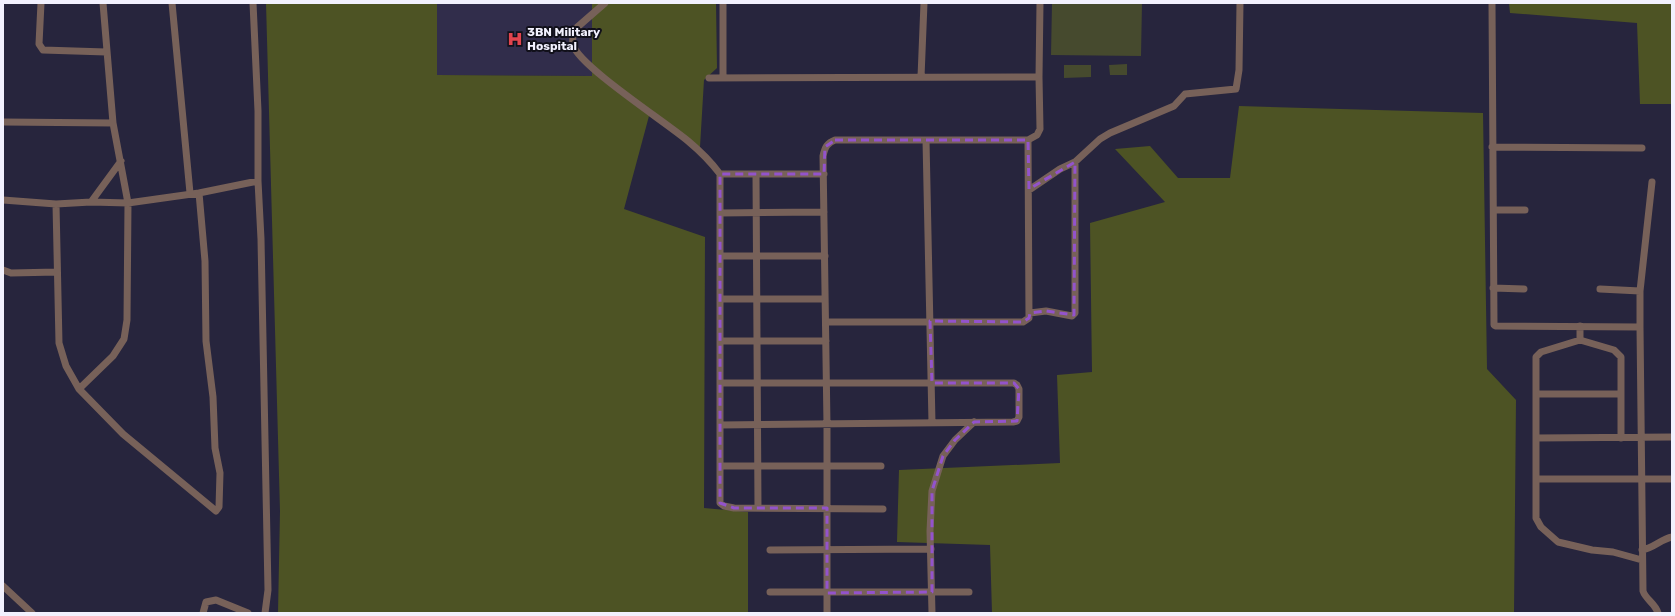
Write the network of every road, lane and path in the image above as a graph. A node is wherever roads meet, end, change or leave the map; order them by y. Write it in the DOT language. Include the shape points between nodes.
graph roads {
  1 [pos="41,3"];
  2 [pos="103,3"];
  3 [pos="172,3"];
  4 [pos="253,3"];
  5 [pos="605,3"];
  6 [pos="724,3"];
  7 [pos="924,3"];
  8 [pos="1040,3"];
  9 [pos="1240,3"];
  10 [pos="1492,3"];
  11 [pos="106,52"];
  12 [pos="921,76"];
  13 [pos="1039,77"];
  14 [pos="709,78"];
  15 [pos="723,78"];
  16 [pos="3,122"];
  17 [pos="113,123"];
  18 [pos="926,140"];
  19 [pos="1028,140"];
  20 [pos="1492,147"];
  21 [pos="1642,148"];
  22 [pos="121,161"];
  23 [pos="1075,162"];
  24 [pos="720,174"];
  25 [pos="756,174"];
  26 [pos="824,174"];
  27 [pos="258,181"];
  28 [pos="1652,182"];
  29 [pos="1029,190"];
  30 [pos="190,193"];
  31 [pos="199,193"];
  32 [pos="3,200"];
  33 [pos="91,202"];
  34 [pos="128,203"];
  35 [pos="56,204"];
  36 [pos="1494,210"];
  37 [pos="1525,210"];
  38 [pos="756,212"];
  39 [pos="824,212"];
  40 [pos="720,213"];
  41 [pos="720,256"];
  42 [pos="757,256"];
  43 [pos="825,256"];
  44 [pos="3,270"];
  45 [pos="57,272"];
  46 [pos="1493,288"];
  47 [pos="1524,289"];
  48 [pos="1600,289"];
  49 [pos="1640,291"];
  50 [pos="720,299"];
  51 [pos="757,299"];
  52 [pos="825,299"];
  53 [pos="1030,313"];
  54 [pos="826,322"];
  55 [pos="930,322"];
  56 [pos="1580,326"];
  57 [pos="1640,327"];
  58 [pos="1580,340"];
  59 [pos="720,341"];
  60 [pos="757,341"];
  61 [pos="826,341"];
  62 [pos="826,382"];
  63 [pos="932,382"];
  64 [pos="720,383"];
  65 [pos="757,383"];
  66 [pos="79,389"];
  67 [pos="1536,394"];
  68 [pos="1621,394"];
  69 [pos="974,422"];
  70 [pos="932,423"];
  71 [pos="758,425"];
  72 [pos="828,425"];
  73 [pos="720,426"];
  74 [pos="1672,437"];
  75 [pos="1536,438"];
  76 [pos="1621,438"];
  77 [pos="1641,438"];
  78 [pos="720,466"];
  79 [pos="758,466"];
  80 [pos="828,466"];
  81 [pos="881,466"];
  82 [pos="1536,479"];
  83 [pos="1672,479"];
  84 [pos="1642,480"];
  85 [pos="758,508"];
  86 [pos="828,508"];
  87 [pos="883,509"];
  88 [pos="1672,537"];
  89 [pos="931,549"];
  90 [pos="770,550"];
  91 [pos="1642,550"];
  92 [pos="828,551"];
  93 [pos="1642,560"];
  94 [pos="3,586"];
  95 [pos="770,592"];
  96 [pos="932,592"];
  97 [pos="969,592"];
  98 [pos="827,593"];
  99 [pos="32,613"];
  100 [pos="203,613"];
  101 [pos="248,613"];
  102 [pos="265,613"];
  103 [pos="827,613"];
  104 [pos="932,613"];
  105 [pos="1658,613"];
  1 -- 11 [label="street" via="39,44 43,50"];
  2 -- 11 [label="street"];
  3 -- 30 [label="street"];
  4 -- 27 [label="street"];
  5 -- 24 [label="street" via="574,30 573,46 580,56 609,82 688,140"];
  6 -- 15 [label="street"];
  7 -- 12 [label="street"];
  8 -- 13 [label="street"];
  9 -- 23 [label="street" via="1239,70 1236,89 1186,94 1174,106 1100,139"];
  10 -- 20 [label="street"];
  11 -- 17 [label="street"];
  12 -- 13 [label="street"];
  12 -- 15 [label="street"];
  13 -- 19 [label="street" via="1040,129 1037,135"];
  14 -- 15 [label="street"];
  16 -- 17 [label="street"];
  17 -- 22 [label="street"];
  18 -- 19 [label="street"];
  18 -- 26 [label="street" via="835,140 825,147"];
  18 -- 55 [label="street"];
  19 -- 29 [label="street"];
  20 -- 21 [label="street"];
  20 -- 36 [label="street"];
  22 -- 33 [label="street"];
  22 -- 34 [label="street"];
  23 -- 29 [label="street"];
  23 -- 53 [label="street" via="1075,313 1072,316 1046,311"];
  24 -- 25 [label="street"];
  24 -- 40 [label="street"];
  25 -- 26 [label="street"];
  25 -- 38 [label="street"];
  26 -- 39 [label="street"];
  27 -- 31 [label="street"];
  27 -- 102 [label="street" via="267,582"];
  28 -- 49 [label="street"];
  29 -- 53 [label="street"];
  30 -- 31 [label="street"];
  30 -- 34 [label="street"];
  31 -- 66 [label="street" via="205,261 206,341 213,397 215,448 220,473 219,507 216,512 123,434"];
  32 -- 35 [label="street"];
  33 -- 34 [label="street"];
  33 -- 35 [label="street"];
  34 -- 66 [label="street" via="127,320 124,339 113,356"];
  35 -- 45 [label="street"];
  36 -- 37 [label="street"];
  36 -- 46 [label="street"];
  38 -- 39 [label="street"];
  38 -- 40 [label="street"];
  38 -- 42 [label="street"];
  39 -- 43 [label="street"];
  40 -- 41 [label="street"];
  41 -- 42 [label="street"];
  41 -- 50 [label="street"];
  42 -- 43 [label="street"];
  42 -- 51 [label="street"];
  43 -- 52 [label="street"];
  44 -- 45 [label="street" via="11,273"];
  45 -- 66 [label="street" via="59,343 66,366"];
  46 -- 47 [label="street"];
  46 -- 56 [label="street" via="1495,326"];
  48 -- 49 [label="street"];
  49 -- 57 [label="street"];
  50 -- 51 [label="street"];
  50 -- 59 [label="street"];
  51 -- 52 [label="street"];
  51 -- 60 [label="street"];
  52 -- 54 [label="street"];
  53 -- 55 [label="street" via="1029,318 1022,322"];
  54 -- 55 [label="street"];
  54 -- 61 [label="street"];
  55 -- 63 [label="street"];
  56 -- 57 [label="street"];
  56 -- 58 [label="street"];
  57 -- 77 [label="street"];
  58 -- 67 [label="street" via="1538,354"];
  58 -- 68 [label="street" via="1614,350 1621,357"];
  59 -- 60 [label="street"];
  59 -- 64 [label="street"];
  60 -- 61 [label="street"];
  60 -- 65 [label="street"];
  61 -- 62 [label="street"];
  62 -- 63 [label="street"];
  62 -- 65 [label="street"];
  62 -- 72 [label="street"];
  63 -- 69 [label="street" via="1014,382 1017,385 1017,421"];
  63 -- 70 [label="street"];
  64 -- 65 [label="street"];
  64 -- 73 [label="street"];
  65 -- 71 [label="street"];
  67 -- 68 [label="street"];
  67 -- 75 [label="street"];
  68 -- 76 [label="street"];
  69 -- 70 [label="street"];
  69 -- 89 [label="street" via="943,456 932,492"];
  70 -- 72 [label="street"];
  71 -- 72 [label="street"];
  71 -- 73 [label="street"];
  71 -- 79 [label="street"];
  72 -- 80 [label="street"];
  73 -- 78 [label="street"];
  74 -- 77 [label="street"];
  75 -- 76 [label="street"];
  75 -- 82 [label="street"];
  76 -- 77 [label="street"];
  77 -- 84 [label="street"];
  78 -- 79 [label="street"];
  78 -- 85 [label="street" via="720,504 734,508"];
  79 -- 80 [label="street"];
  79 -- 85 [label="street"];
  80 -- 81 [label="street"];
  80 -- 86 [label="street"];
  82 -- 84 [label="street"];
  82 -- 93 [label="street" via="1537,522 1558,542"];
  83 -- 84 [label="street"];
  84 -- 91 [label="street"];
  85 -- 86 [label="street"];
  86 -- 87 [label="street"];
  86 -- 92 [label="street"];
  88 -- 91 [label="street" via="1652,548"];
  89 -- 92 [label="street"];
  89 -- 96 [label="street"];
  90 -- 92 [label="street"];
  91 -- 93 [label="street"];
  92 -- 98 [label="street"];
  93 -- 105 [label="street" via="1642,591"];
  94 -- 99 [label="street"];
  95 -- 98 [label="street"];
  96 -- 97 [label="street"];
  96 -- 98 [label="street"];
  96 -- 104 [label="street"];
  98 -- 103 [label="street"];
  100 -- 101 [label="street" via="206,602 216,600"];
}
